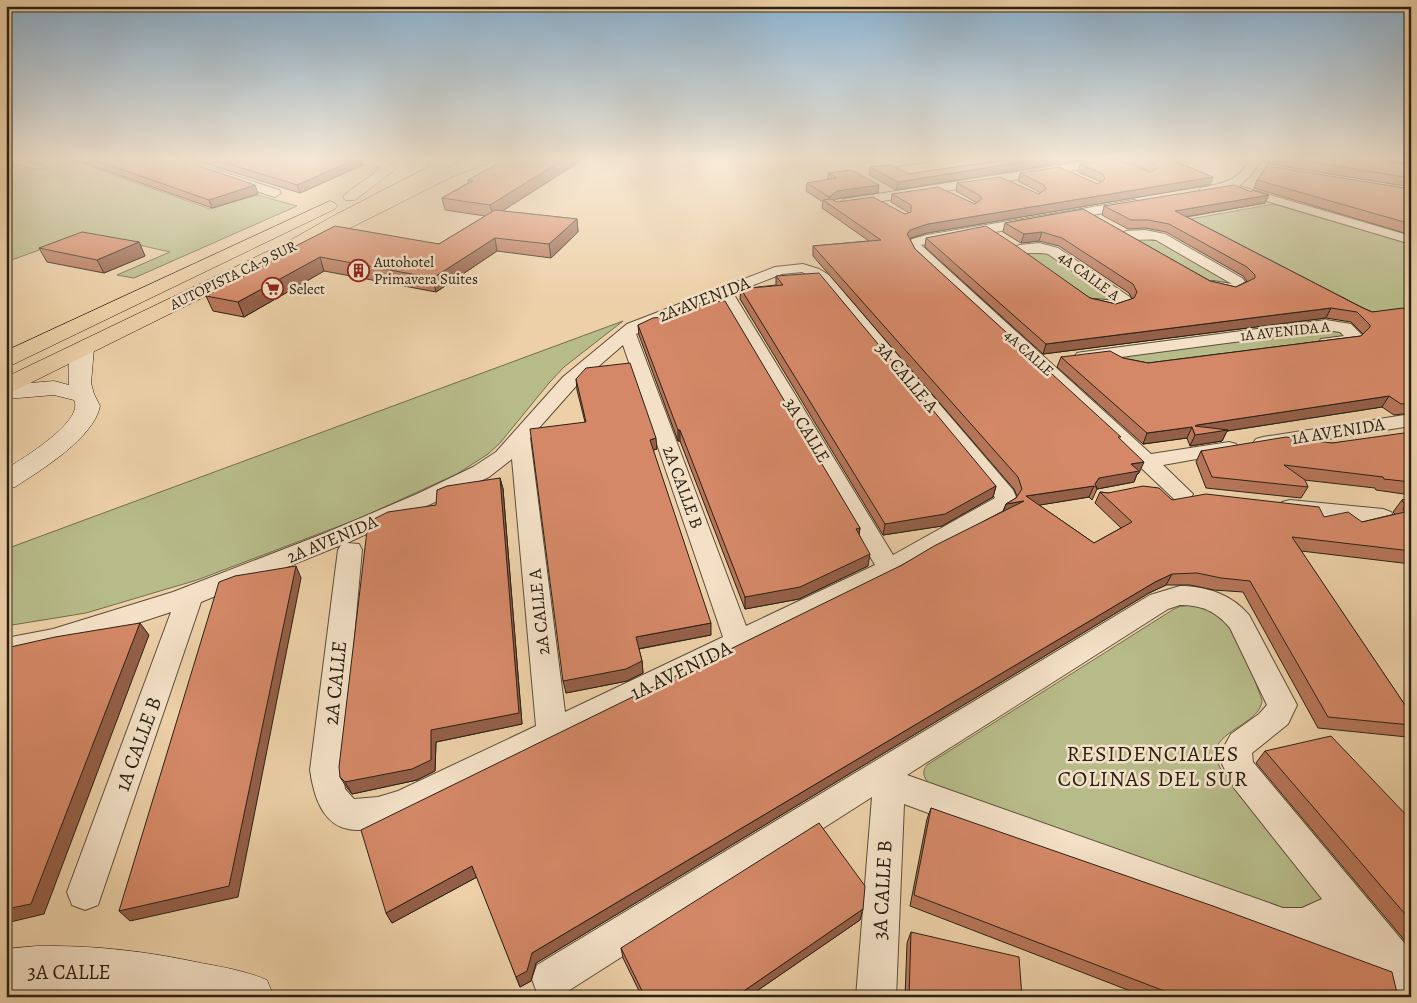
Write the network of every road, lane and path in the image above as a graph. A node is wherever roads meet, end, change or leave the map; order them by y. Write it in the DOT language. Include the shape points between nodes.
graph roads {
  1 [pos="333,205"];
  2 [pos="367,205"];
  3 [pos="384,205"];
  4 [pos="883,205"];
  5 [pos="1125,205"];
  6 [pos="1291,205"];
  7 [pos="888,208"];
  8 [pos="1082,212"];
  9 [pos="1100,222"];
  10 [pos="986,229"];
  11 [pos="1411,240"];
  12 [pos="302,241"];
  13 [pos="1011,244"];
  14 [pos="1150,250"];
  15 [pos="1035,260"];
  16 [pos="803,268"];
  17 [pos="1199,279"];
  18 [pos="724,291"];
  19 [pos="1082,295"];
  20 [pos="627,333"];
  21 [pos="1311,345"];
  22 [pos="83,348"];
  23 [pos="1111,353"];
  24 [pos="6,359"];
  25 [pos="1040,362"];
  26 [pos="1138,367"];
  27 [pos="6,386"];
  28 [pos="6,392"];
  29 [pos="82,395"];
  30 [pos="1407,429"];
  31 [pos="520,439"];
  32 [pos="1146,461"];
  33 [pos="469,478"];
  34 [pos="6,481"];
  35 [pos="1146,490"];
  36 [pos="526,492"];
  37 [pos="1005,495"];
  38 [pos="1268,504"];
  39 [pos="1383,517"];
  40 [pos="350,550"];
  41 [pos="889,569"];
  42 [pos="190,596"];
  43 [pos="738,642"];
  44 [pos="6,649"];
  45 [pos="552,732"];
  46 [pos="881,781"];
  47 [pos="342,811"];
  48 [pos="85,892"];
  49 [pos="1338,892"];
  50 [pos="1279,924"];
  51 [pos="6,973"];
  52 [pos="1406,975"];
  53 [pos="551,979"];
  54 [pos="250,997"];
  55 [pos="876,997"];
  1 -- 24 [label="main road, AUTOPISTA CA-9 SUR"];
  2 -- 12 [label="main road, AUTOPISTA CA-9 SUR"];
  3 -- 12 [label="main road" via="340,227"];
  4 -- 7 [label="street"];
  5 -- 8 [label="street"];
  6 -- 11 [label="street"];
  8 -- 9 [label="street"];
  8 -- 10 [label="street"];
  10 -- 13 [label="street, 4A CALLE A"];
  10 -- 25 [label="street, 4A CALLE" via="914,244 920,254"];
  12 -- 22 [label="main road, AUTOPISTA CA-9 SUR"];
  13 -- 15 [label="street, 4A CALLE A"];
  13 -- 19 [label="street, 4A CALLE A" via="1053,251 1122,298 1124,303 1106,306"];
  14 -- 17 [label="street" via="1122,233 1160,237 1238,281 1241,286 1225,289"];
  16 -- 18 [label="street, 2A AVENIDA" via="780,270"];
  16 -- 37 [label="street, 3A CALLE A" via="820,274 830,284"];
  18 -- 20 [label="street, 2A AVENIDA" via="648,321"];
  18 -- 41 [label="street, 3A CALLE"];
  20 -- 31 [label="street, 2A AVENIDA" via="570,382"];
  20 -- 43 [label="street, 2A CALLE B"];
  21 -- 23 [label="street, 1A AVENIDA A" via="1349,340 1355,336 1345,328 1325,325"];
  22 -- 27 [label="main road, AUTOPISTA CA-9 SUR"];
  22 -- 29 [label="main road" via="80,363"];
  23 -- 25 [label="street, 1A AVENIDA A"];
  23 -- 26 [label="street" via="1122,362"];
  25 -- 32 [label="street, 4A CALLE"];
  28 -- 29 [label="main road" via="54,388"];
  29 -- 34 [label="main road" via="88,408 78,424 48,452"];
  30 -- 32 [label="street, 1A AVENIDA" via="1383,424"];
  31 -- 33 [label="street, 2A AVENIDA" via="492,465"];
  31 -- 36 [label="street, 2A CALLE A"];
  32 -- 35 [label="street, 4A CALLE" via="1191,495"];
  33 -- 36 [label="street" via="488,472 505,474"];
  33 -- 42 [label="street, 2A AVENIDA" via="336,538"];
  36 -- 45 [label="street, 2A CALLE A"];
  37 -- 41 [label="street, 1A AVENIDA" via="1003,503"];
  38 -- 39 [label="street"];
  40 -- 47 [label="street, 2A CALLE" via="326,770 330,798"];
  41 -- 43 [label="street, 1A AVENIDA"];
  42 -- 44 [label="street, 2A AVENIDA" via="89,630"];
  42 -- 48 [label="street, 1A CALLE B"];
  43 -- 45 [label="street, 1A AVENIDA"];
  45 -- 47 [label="street, 1A AVENIDA" via="391,810 361,816"];
  46 -- 49 [label="street" via="1159,602 1174,597 1205,599 1226,608 1238,618 1282,705 1278,714 1240,745 1236,753 1238,767"];
  46 -- 50 [label="street"];
  46 -- 53 [label="street"];
  46 -- 55 [label="street, 3A CALLE B"];
  49 -- 50 [label="street" via="1343,904 1337,911 1303,926"];
  49 -- 52 [label="street"];
  50 -- 52 [label="street"];
  51 -- 54 [label="main road, 3A CALLE" via="49,968 103,970"];
}
